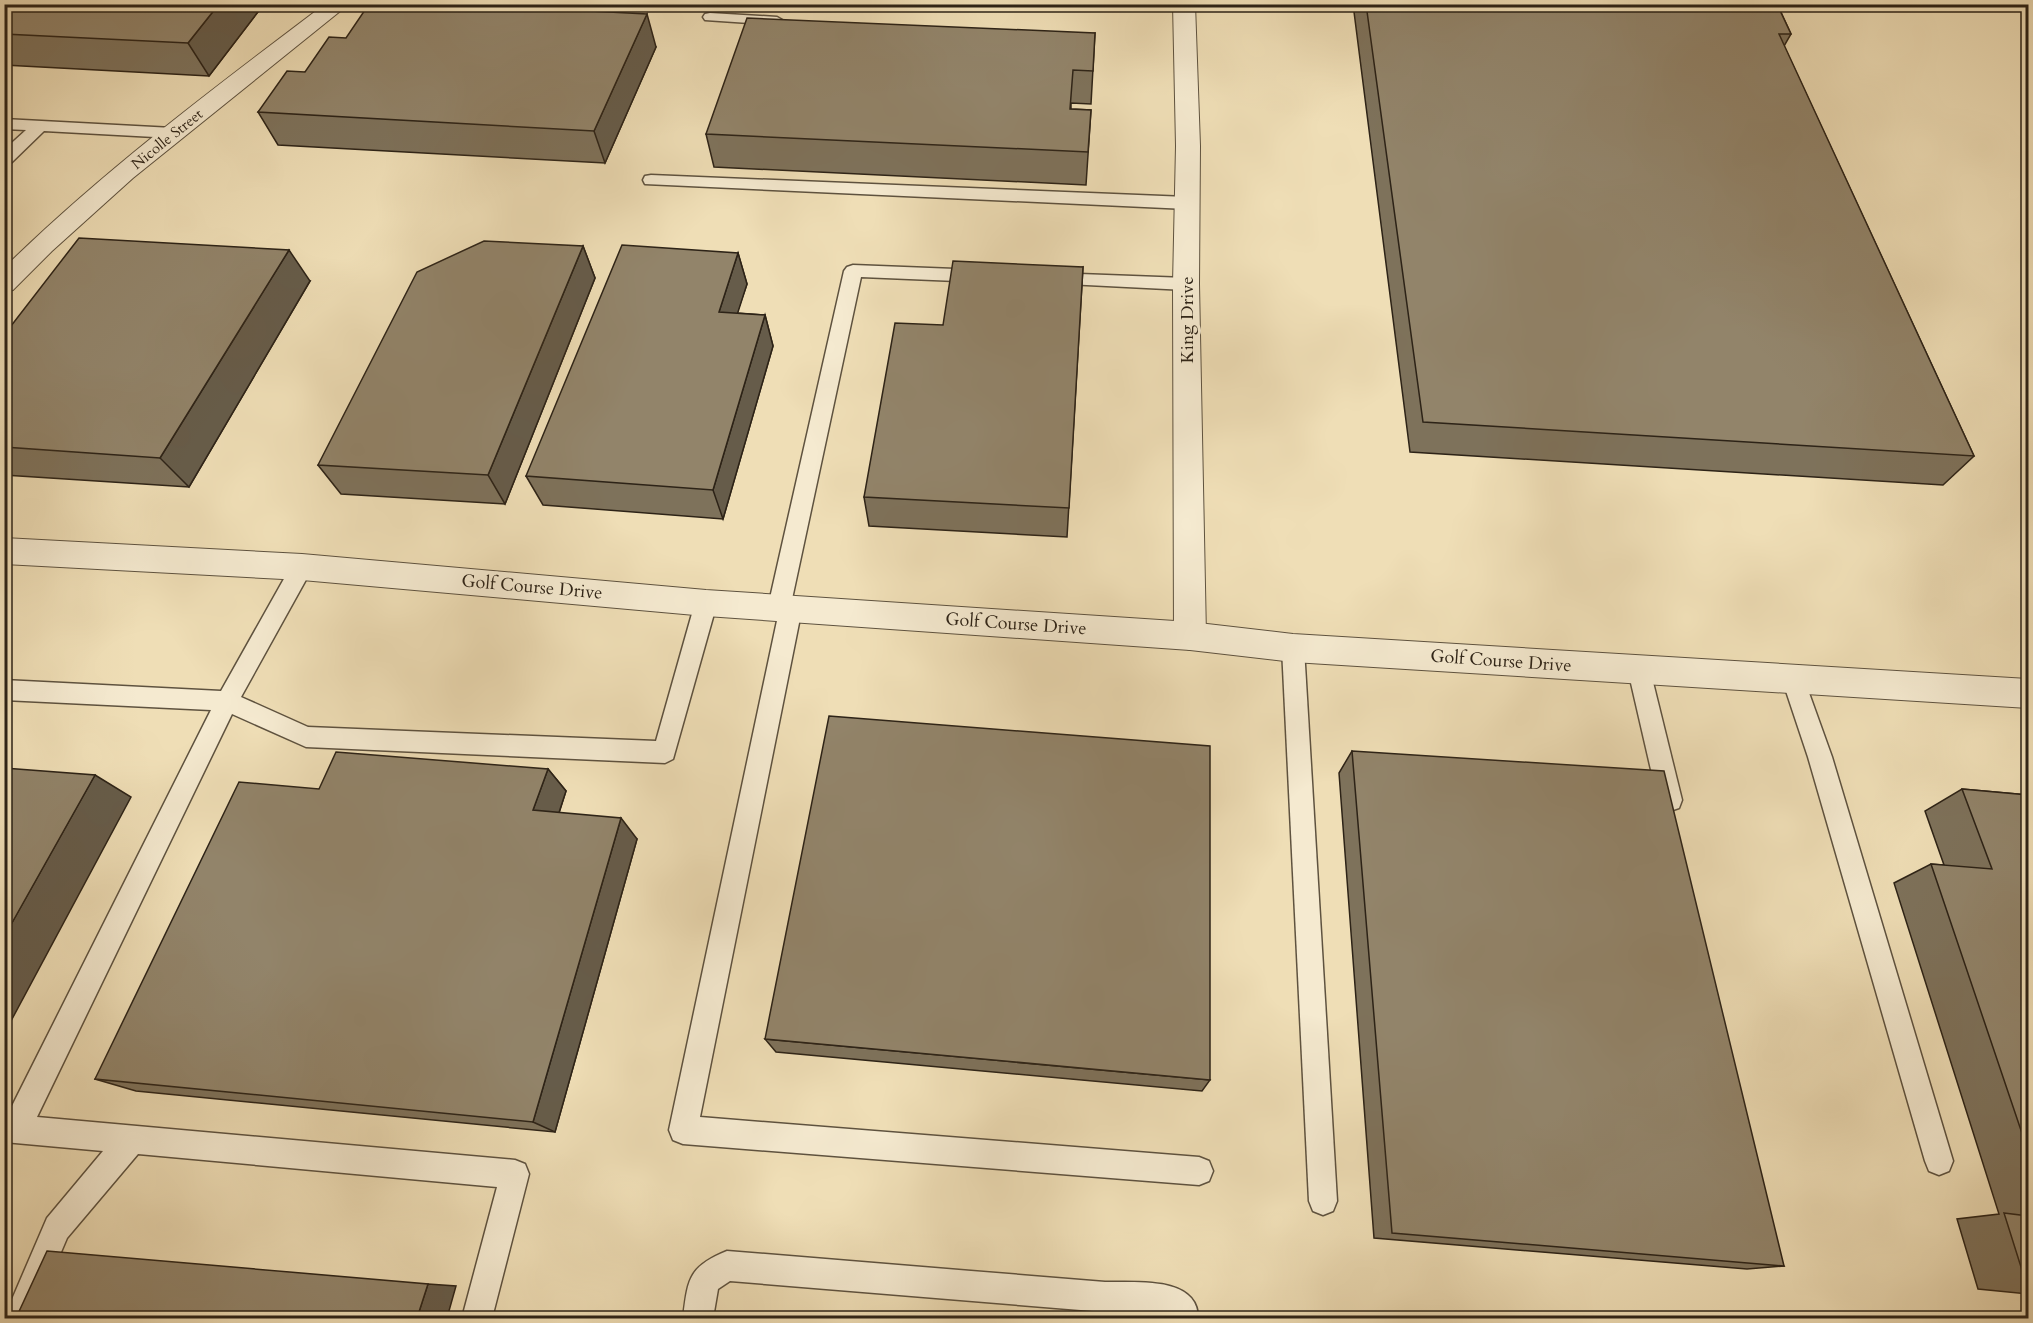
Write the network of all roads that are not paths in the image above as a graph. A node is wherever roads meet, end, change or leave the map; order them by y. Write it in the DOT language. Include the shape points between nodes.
graph roads {
  1 [pos="339,4"];
  2 [pos="1184,4"];
  3 [pos="710,17"];
  4 [pos="791,22"];
  5 [pos="4,124"];
  6 [pos="40,126"];
  7 [pos="173,133"];
  8 [pos="4,160"];
  9 [pos="651,180"];
  10 [pos="1187,203"];
  11 [pos="996,276"];
  12 [pos="1031,278"];
  13 [pos="4,284"];
  14 [pos="1186,284"];
  15 [pos="4,550"];
  16 [pos="302,567"];
  17 [pos="706,603"];
  18 [pos="785,607"];
  19 [pos="1190,636"];
  20 [pos="1293,648"];
  21 [pos="1639,670"];
  22 [pos="1793,679"];
  23 [pos="4,690"];
  24 [pos="2028,694"];
  25 [pos="227,701"];
  26 [pos="1674,819"];
  27 [pos="10,1129"];
  28 [pos="131,1140"];
  29 [pos="1939,1161"];
  30 [pos="1199,1172"];
  31 [pos="1323,1201"];
  32 [pos="18,1318"];
  33 [pos="477,1318"];
  34 [pos="698,1318"];
  35 [pos="1183,1318"];
  1 -- 7 [label="street, Nicolle Street"];
  2 -- 10 [label="street, King Drive"];
  3 -- 4 [label="lane"];
  5 -- 6 [label="lane"];
  6 -- 7 [label="lane"];
  6 -- 8 [label="lane"];
  7 -- 13 [label="street, Nicolle Street"];
  9 -- 10 [label="lane"];
  10 -- 14 [label="street, King Drive"];
  11 -- 18 [label="lane" via="853,271"];
  12 -- 14 [label="lane"];
  14 -- 19 [label="street, King Drive"];
  15 -- 16 [label="street, Golf Course Drive"];
  16 -- 17 [label="street, Golf Course Drive"];
  16 -- 25 [label="lane"];
  17 -- 18 [label="street, Golf Course Drive"];
  17 -- 25 [label="lane" via="665,753 306,737"];
  18 -- 19 [label="street, Golf Course Drive"];
  18 -- 30 [label="lane" via="683,1130"];
  19 -- 20 [label="street, Golf Course Drive"];
  20 -- 21 [label="street, Golf Course Drive"];
  20 -- 31 [label="lane"];
  21 -- 22 [label="street, Golf Course Drive"];
  21 -- 26 [label="lane"];
  22 -- 24 [label="street, Golf Course Drive"];
  22 -- 29 [label="lane" via="1820,757"];
  23 -- 25 [label="lane"];
  25 -- 27 [label="lane"];
  27 -- 28 [label="lane"];
  28 -- 32 [label="lane" via="57,1228"];
  28 -- 33 [label="lane" via="515,1174"];
  34 -- 35 [label="lane" via="705,1280 728,1266 1168,1299 1183,1313"];
}
